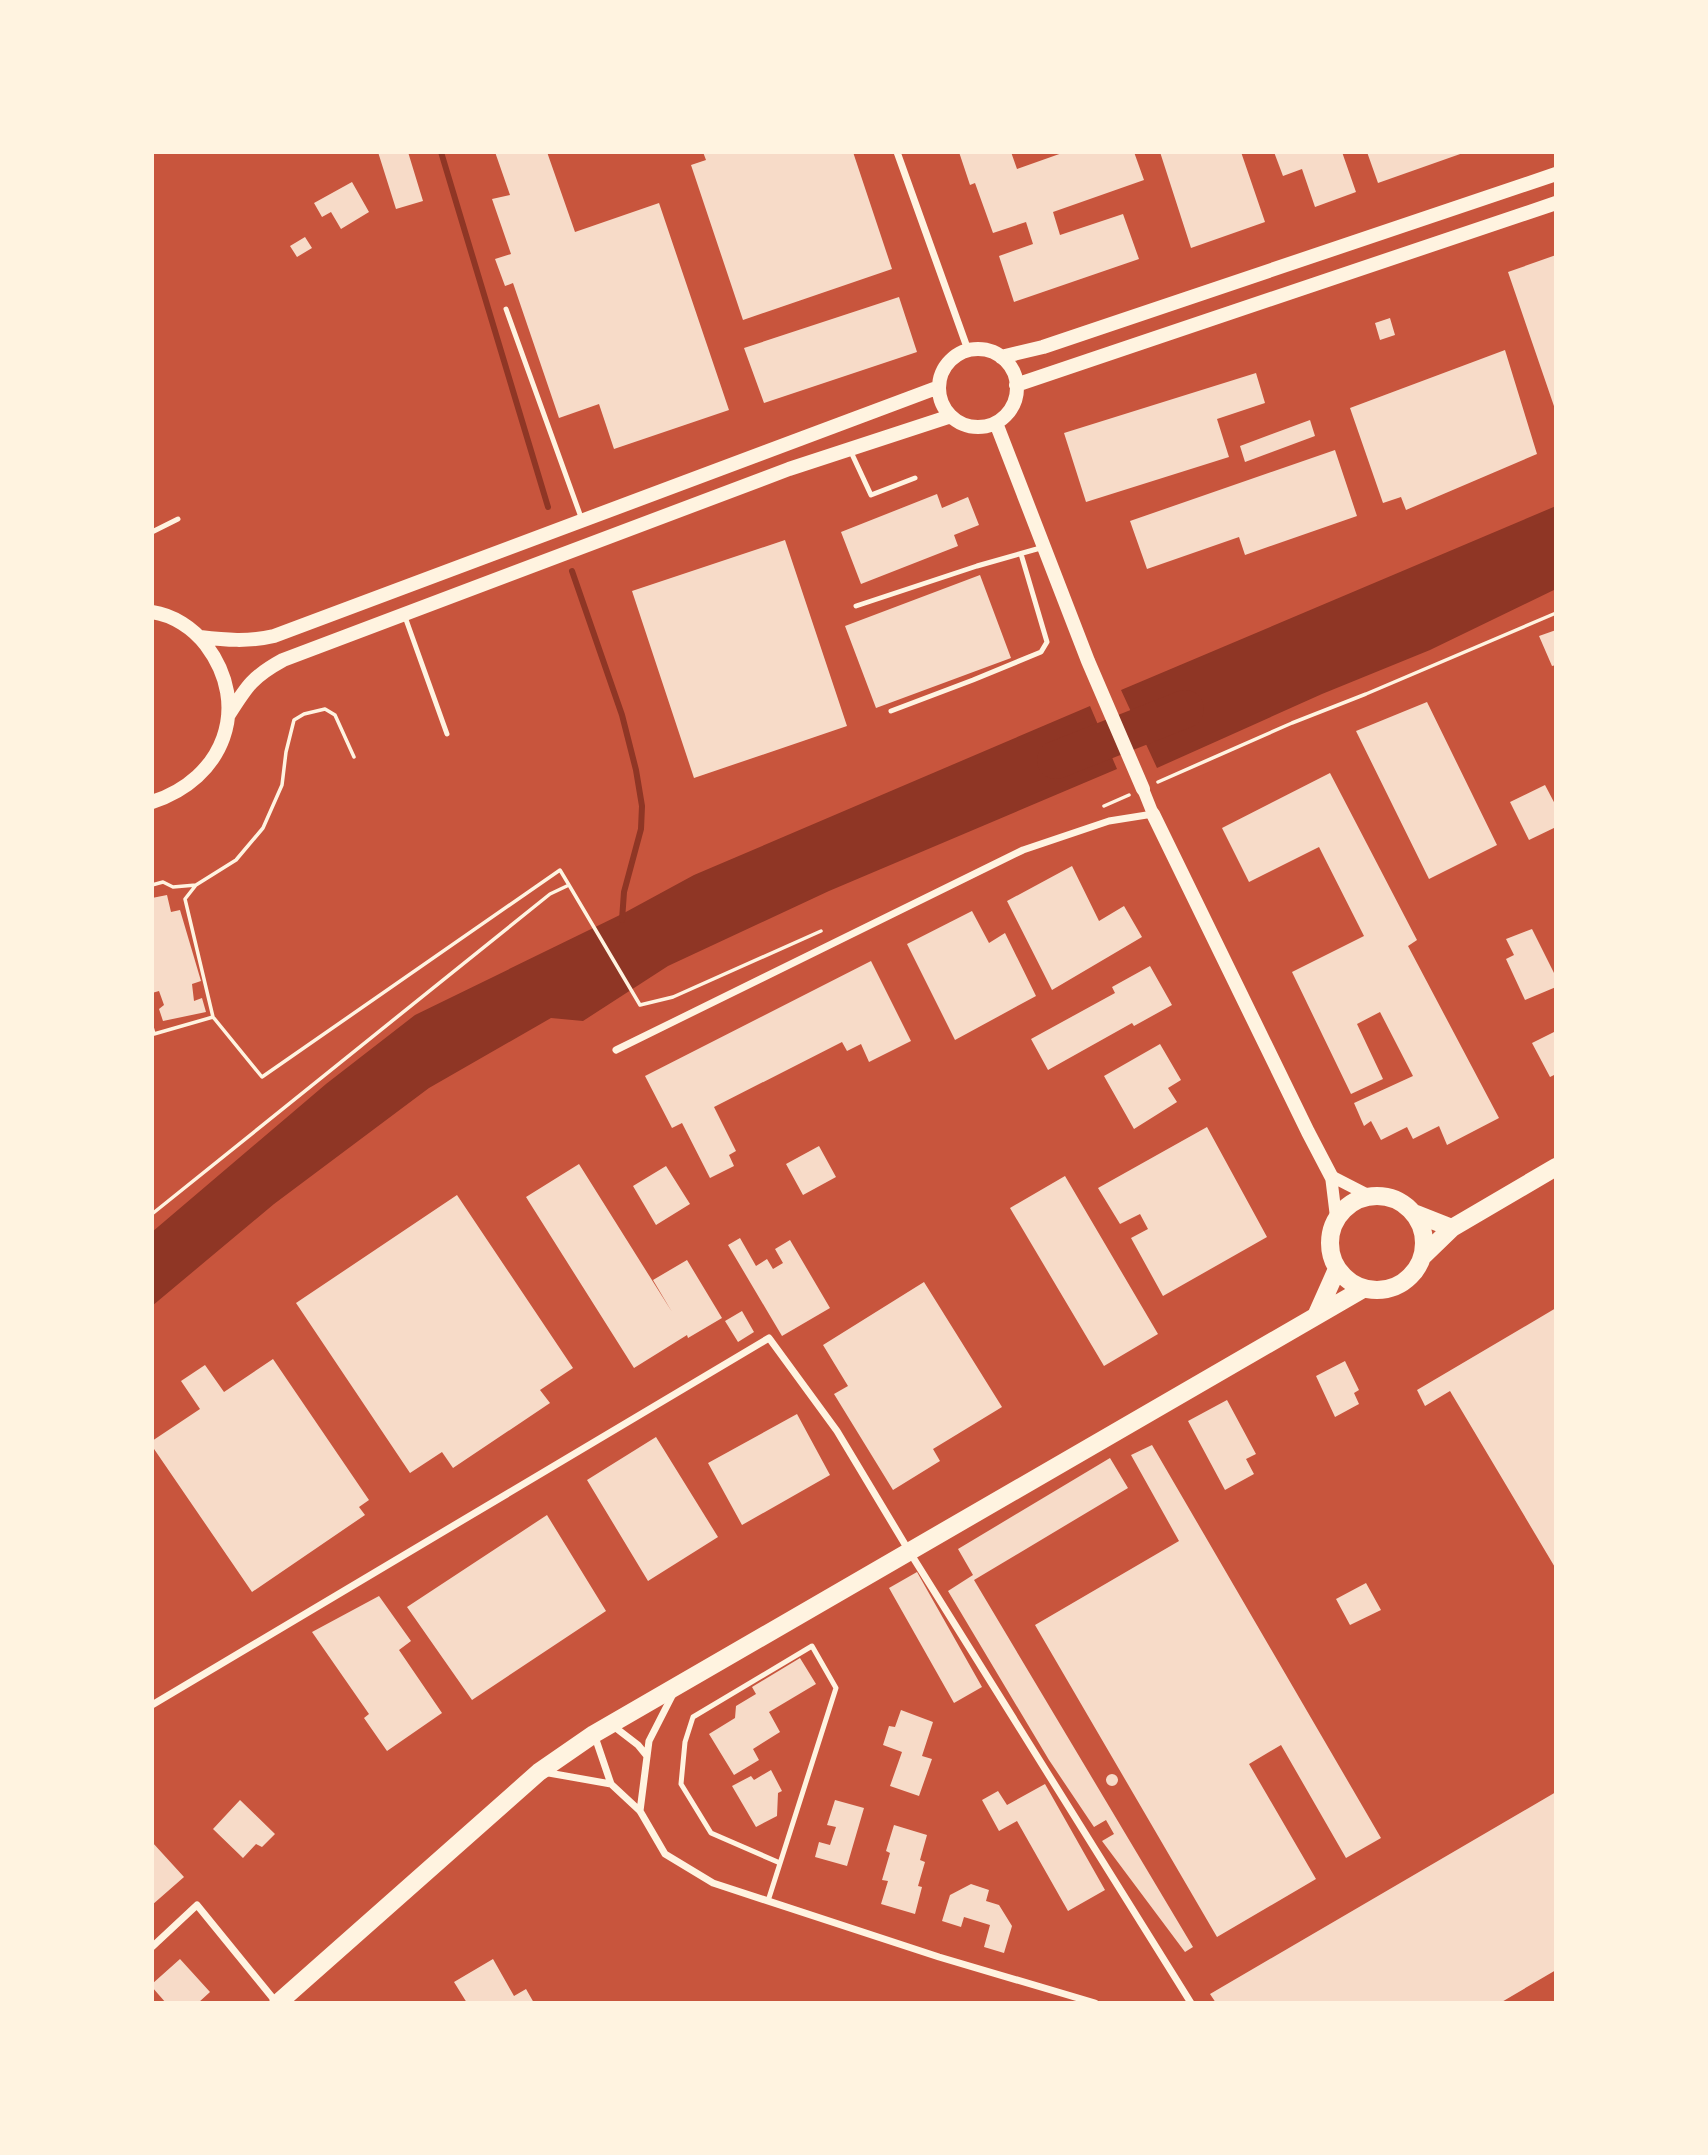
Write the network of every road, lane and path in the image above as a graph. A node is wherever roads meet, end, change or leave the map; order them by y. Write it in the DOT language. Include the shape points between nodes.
graph roads {
  1 [pos="897,152"];
  2 [pos="1556,174"];
  3 [pos="1556,203"];
  4 [pos="506,309"];
  5 [pos="968,350"];
  6 [pos="1001,357"];
  7 [pos="1016,386"];
  8 [pos="939,387"];
  9 [pos="951,416"];
  10 [pos="996,423"];
  11 [pos="850,449"];
  12 [pos="915,478"];
  13 [pos="178,519"];
  14 [pos="583,522"];
  15 [pos="152,532"];
  16 [pos="1044,547"];
  17 [pos="1021,554"];
  18 [pos="856,606"];
  19 [pos="152,611"];
  20 [pos="404,614"];
  21 [pos="200,637"];
  22 [pos="891,711"];
  23 [pos="228,716"];
  24 [pos="447,734"];
  25 [pos="354,757"];
  26 [pos="1143,789"];
  27 [pos="152,802"];
  28 [pos="1153,814"];
  29 [pos="152,885"];
  30 [pos="196,885"];
  31 [pos="569,885"];
  32 [pos="640,1005"];
  33 [pos="214,1017"];
  34 [pos="152,1027"];
  35 [pos="616,1050"];
  36 [pos="1556,1167"];
  37 [pos="1331,1175"];
  38 [pos="1368,1195"];
  39 [pos="1414,1213"];
  40 [pos="152,1214"];
  41 [pos="1336,1217"];
  42 [pos="1452,1228"];
  43 [pos="1422,1257"];
  44 [pos="1337,1269"];
  45 [pos="1363,1289"];
  46 [pos="1317,1314"];
  47 [pos="909,1551"];
  48 [pos="682,1682"];
  49 [pos="152,1705"];
  50 [pos="612,1725"];
  51 [pos="594,1734"];
  52 [pos="647,1756"];
  53 [pos="539,1772"];
  54 [pos="611,1784"];
  55 [pos="640,1811"];
  56 [pos="780,1863"];
  57 [pos="768,1901"];
  58 [pos="152,1947"];
  59 [pos="277,2003"];
  60 [pos="1095,2003"];
  61 [pos="1191,2003"];
  1 -- 5 [label="street"];
  2 -- 6 [label="main road" via="1043,347"];
  3 -- 7 [label="main road"];
  4 -- 14 [label="lane"];
  5 -- 6 [label="main road" via="981,349"];
  5 -- 8 [label="main road" via="948,363"];
  6 -- 7 [label="main road" via="1014,374"];
  7 -- 10 [label="main road" via="1013,406"];
  8 -- 9 [label="main road"];
  8 -- 14 [label="main road"];
  9 -- 10 [label="main road" via="974,427"];
  9 -- 11 [label="main road"];
  10 -- 16 [label="main road"];
  11 -- 12 [label="lane" via="871,495"];
  11 -- 20 [label="main road"];
  13 -- 15 [label="lane"];
  14 -- 21 [label="main road" via="274,636 245,641"];
  16 -- 17 [label="lane"];
  16 -- 26 [label="main road"];
  17 -- 18 [label="lane"];
  17 -- 22 [label="lane" via="1047,642 1041,652"];
  19 -- 21 [label="main road" via="181,622"];
  20 -- 23 [label="main road" via="265,670 247,685"];
  20 -- 24 [label="lane"];
  21 -- 23 [label="main road" via="217,660 227,687"];
  23 -- 27 [label="main road" via="211,763 193,782"];
  25 -- 30 [label="path" via="335,715 325,709 295,720 282,785 263,828 236,860"];
  26 -- 28 [label="street"];
  28 -- 35 [label="street" via="1109,821 1023,850"];
  28 -- 37 [label="main road"];
  29 -- 30 [label="path"];
  30 -- 33 [label="path" via="186,899"];
  31 -- 32 [label="path"];
  31 -- 33 [label="path" via="560,870 262,1077"];
  31 -- 40 [label="path" via="550,894"];
  33 -- 34 [label="path" via="154,1034"];
  36 -- 42 [label="main road"];
  37 -- 38 [label="street"];
  37 -- 41 [label="street"];
  38 -- 39 [label="main road" via="1394,1198"];
  38 -- 41 [label="main road"];
  39 -- 42 [label="main road"];
  39 -- 43 [label="main road" via="1423,1234"];
  41 -- 44 [label="main road" via="1329,1243"];
  42 -- 43 [label="main road"];
  43 -- 45 [label="main road" via="1399,1285"];
  44 -- 45 [label="main road"];
  44 -- 46 [label="main road"];
  45 -- 46 [label="main road"];
  46 -- 47 [label="main road"];
  47 -- 48 [label="main road"];
  47 -- 49 [label="street" via="837,1431 769,1338"];
  47 -- 61 [label="street"];
  48 -- 50 [label="main road"];
  48 -- 52 [label="street" via="667,1701"];
  50 -- 51 [label="main road"];
  50 -- 52 [label="street"];
  51 -- 53 [label="main road"];
  51 -- 54 [label="street"];
  52 -- 55 [label="street"];
  53 -- 54 [label="street"];
  53 -- 59 [label="main road"];
  54 -- 55 [label="street"];
  55 -- 57 [label="street" via="665,1854 713,1883"];
  56 -- 56 [label="lane" via="836,1688 812,1646 693,1717 685,1742 681,1784 711,1832"];
  56 -- 57 [label="lane"];
  57 -- 60 [label="street"];
  58 -- 59 [label="street" via="197,1905"];
}
